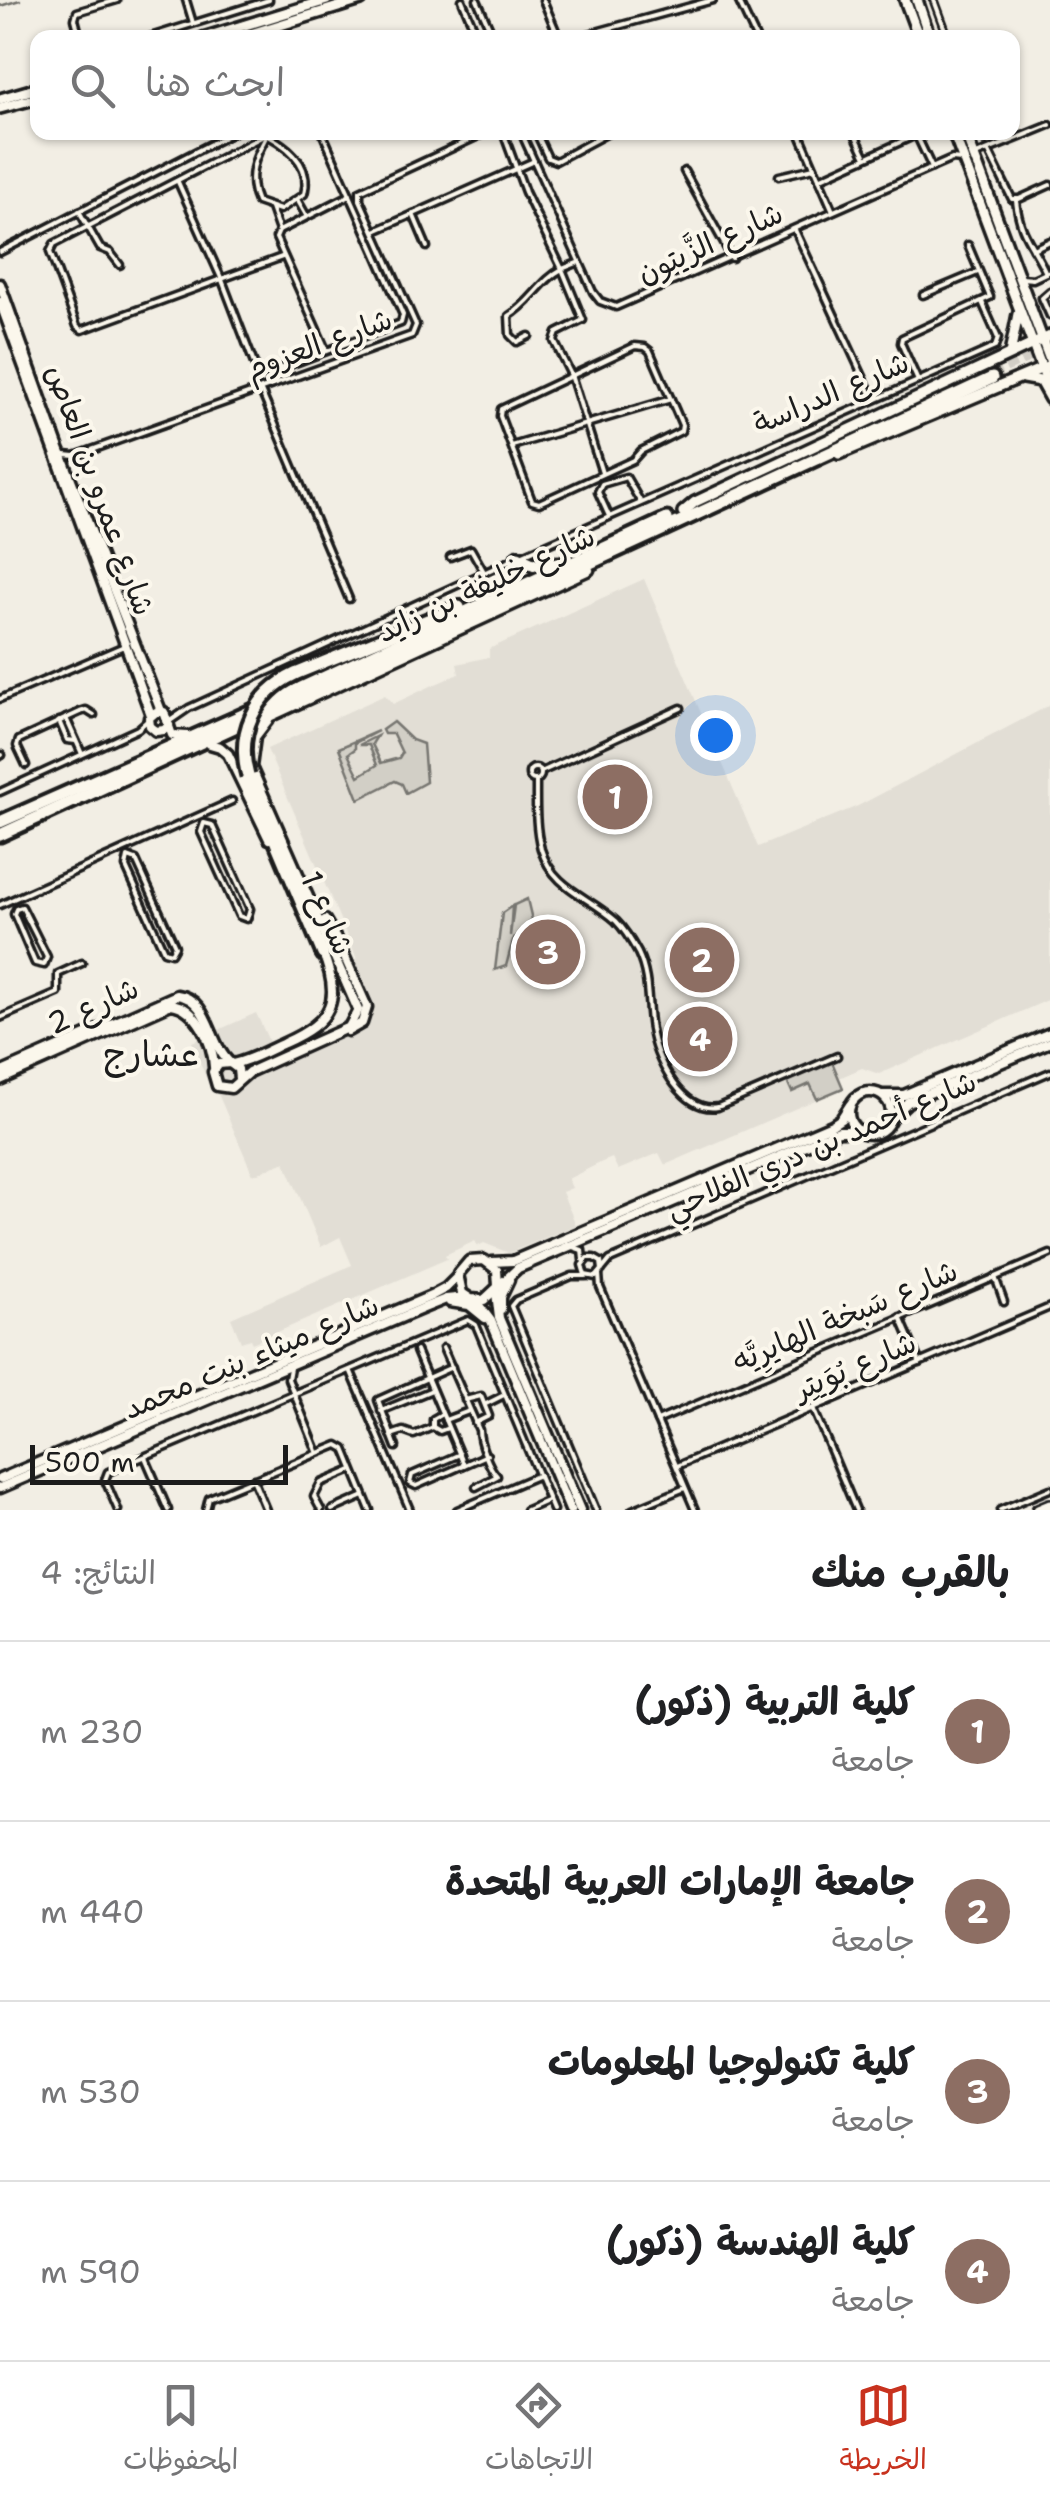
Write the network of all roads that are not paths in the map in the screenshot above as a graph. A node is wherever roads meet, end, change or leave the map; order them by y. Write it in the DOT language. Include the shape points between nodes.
graph roads {
  1 [pos="117,0"];
  2 [pos="186,0"];
  3 [pos="268,0"];
  4 [pos="327,0"];
  5 [pos="362,0"];
  6 [pos="462,0"];
  7 [pos="477,0"];
  8 [pos="544,0"];
  9 [pos="712,0"];
  10 [pos="738,0"];
  11 [pos="906,0"];
  12 [pos="917,0"];
  13 [pos="934,0"];
  14 [pos="260,1"];
  15 [pos="312,15"];
  16 [pos="193,23"];
  17 [pos="78,30"];
  18 [pos="172,30"];
  19 [pos="229,30"];
  20 [pos="264,30"];
  21 [pos="281,30"];
  22 [pos="475,30"];
  23 [pos="490,30"];
  24 [pos="556,30"];
  25 [pos="603,30"];
  26 [pos="752,30"];
  27 [pos="916,30"];
  28 [pos="927,30"];
  29 [pos="945,30"];
  30 [pos="30,90"];
  31 [pos="0,99"];
  32 [pos="30,100"];
  33 [pos="0,109"];
  34 [pos="1050,125"];
  35 [pos="1020,138"];
  36 [pos="218,140"];
  37 [pos="258,140"];
  38 [pos="266,140"];
  39 [pos="277,140"];
  40 [pos="326,140"];
  41 [pos="471,140"];
  42 [pos="506,140"];
  43 [pos="525,140"];
  44 [pos="540,140"];
  45 [pos="595,140"];
  46 [pos="803,140"];
  47 [pos="858,140"];
  48 [pos="903,140"];
  49 [pos="919,140"];
  50 [pos="954,140"];
  51 [pos="956,140"];
  52 [pos="967,140"];
  53 [pos="1016,140"];
  54 [pos="972,153"];
  55 [pos="986,153"];
  56 [pos="866,157"];
  57 [pos="952,159"];
  58 [pos="534,161"];
  59 [pos="966,164"];
  60 [pos="517,168"];
  61 [pos="814,168"];
  62 [pos="932,168"];
  63 [pos="978,169"];
  64 [pos="684,171"];
  65 [pos="780,176"];
  66 [pos="819,179"];
  67 [pos="178,182"];
  68 [pos="1050,185"];
  69 [pos="350,195"];
  70 [pos="1016,200"];
  71 [pos="298,201"];
  72 [pos="270,208"];
  73 [pos="79,212"];
  74 [pos="834,212"];
  75 [pos="413,214"];
  76 [pos="307,217"];
  77 [pos="89,226"];
  78 [pos="795,230"];
  79 [pos="279,231"];
  80 [pos="375,232"];
  81 [pos="1050,241"];
  82 [pos="968,245"];
  83 [pos="427,246"];
  84 [pos="1033,249"];
  85 [pos="0,252"];
  86 [pos="282,257"];
  87 [pos="732,258"];
  88 [pos="579,262"];
  89 [pos="120,264"];
  90 [pos="562,269"];
  91 [pos="980,271"];
  92 [pos="1048,272"];
  93 [pos="1020,278"];
  94 [pos="1034,278"];
  95 [pos="222,280"];
  96 [pos="0,284"];
  97 [pos="1050,291"];
  98 [pos="1013,292"];
  99 [pos="1026,293"];
  100 [pos="922,295"];
  101 [pos="0,302"];
  102 [pos="982,302"];
  103 [pos="1018,307"];
  104 [pos="1050,316"];
  105 [pos="528,336"];
  106 [pos="326,350"];
  107 [pos="1011,354"];
  108 [pos="1045,357"];
  109 [pos="570,375"];
  110 [pos="1020,379"];
  111 [pos="918,381"];
  112 [pos="261,389"];
  113 [pos="1050,399"];
  114 [pos="670,400"];
  115 [pos="874,400"];
  116 [pos="965,401"];
  117 [pos="584,424"];
  118 [pos="58,446"];
  119 [pos="512,446"];
  120 [pos="76,456"];
  121 [pos="602,472"];
  122 [pos="70,475"];
  123 [pos="748,490"];
  124 [pos="640,502"];
  125 [pos="683,512"];
  126 [pos="609,516"];
  127 [pos="651,536"];
  128 [pos="592,554"];
  129 [pos="450,557"];
  130 [pos="518,557"];
  131 [pos="484,572"];
  132 [pos="532,581"];
  133 [pos="349,599"];
  134 [pos="122,630"];
  135 [pos="118,646"];
  136 [pos="129,648"];
  137 [pos="0,698"];
  138 [pos="682,708"];
  139 [pos="280,713"];
  140 [pos="94,715"];
  141 [pos="161,717"];
  142 [pos="66,718"];
  143 [pos="58,721"];
  144 [pos="138,729"];
  145 [pos="153,729"];
  146 [pos="209,729"];
  147 [pos="76,741"];
  148 [pos="210,744"];
  149 [pos="82,754"];
  150 [pos="230,759"];
  151 [pos="132,762"];
  152 [pos="26,765"];
  153 [pos="250,772"];
  154 [pos="541,772"];
  155 [pos="536,780"];
  156 [pos="0,792"];
  157 [pos="87,794"];
  158 [pos="232,801"];
  159 [pos="201,815"];
  160 [pos="0,822"];
  161 [pos="204,823"];
  162 [pos="0,835"];
  163 [pos="124,850"];
  164 [pos="128,857"];
  165 [pos="231,866"];
  166 [pos="219,872"];
  167 [pos="14,899"];
  168 [pos="155,902"];
  169 [pos="0,905"];
  170 [pos="144,907"];
  171 [pos="18,908"];
  172 [pos="316,909"];
  173 [pos="38,937"];
  174 [pos="27,942"];
  175 [pos="323,954"];
  176 [pos="82,963"];
  177 [pos="0,1018"];
  178 [pos="1050,1033"];
  179 [pos="319,1041"];
  180 [pos="1050,1042"];
  181 [pos="280,1045"];
  182 [pos="837,1056"];
  183 [pos="232,1063"];
  184 [pos="268,1063"];
  185 [pos="213,1070"];
  186 [pos="1050,1072"];
  187 [pos="0,1076"];
  188 [pos="239,1079"];
  189 [pos="882,1095"];
  190 [pos="850,1106"];
  191 [pos="892,1118"];
  192 [pos="859,1132"];
  193 [pos="592,1236"];
  194 [pos="568,1246"];
  195 [pos="1050,1254"];
  196 [pos="596,1258"];
  197 [pos="610,1260"];
  198 [pos="489,1262"];
  199 [pos="526,1264"];
  200 [pos="582,1264"];
  201 [pos="600,1272"];
  202 [pos="458,1274"];
  203 [pos="572,1276"];
  204 [pos="588,1276"];
  205 [pos="995,1277"];
  206 [pos="600,1287"];
  207 [pos="497,1289"];
  208 [pos="471,1299"];
  209 [pos="1004,1302"];
  210 [pos="426,1307"];
  211 [pos="1050,1307"];
  212 [pos="900,1317"];
  213 [pos="503,1340"];
  214 [pos="415,1348"];
  215 [pos="444,1348"];
  216 [pos="294,1363"];
  217 [pos="920,1363"];
  218 [pos="452,1367"];
  219 [pos="350,1370"];
  220 [pos="268,1374"];
  221 [pos="428,1378"];
  222 [pos="288,1379"];
  223 [pos="402,1389"];
  224 [pos="432,1390"];
  225 [pos="544,1393"];
  226 [pos="293,1394"];
  227 [pos="525,1394"];
  228 [pos="505,1395"];
  229 [pos="407,1400"];
  230 [pos="466,1400"];
  231 [pos="486,1404"];
  232 [pos="513,1406"];
  233 [pos="531,1406"];
  234 [pos="813,1408"];
  235 [pos="381,1411"];
  236 [pos="470,1411"];
  237 [pos="444,1417"];
  238 [pos="657,1421"];
  239 [pos="475,1423"];
  240 [pos="433,1427"];
  241 [pos="448,1428"];
  242 [pos="391,1435"];
  243 [pos="396,1447"];
  244 [pos="317,1452"];
  245 [pos="460,1454"];
  246 [pos="488,1455"];
  247 [pos="145,1456"];
  248 [pos="464,1465"];
  249 [pos="432,1466"];
  250 [pos="677,1466"];
  251 [pos="353,1469"];
  252 [pos="538,1475"];
  253 [pos="436,1477"];
  254 [pos="253,1479"];
  255 [pos="0,1480"];
  256 [pos="476,1487"];
  257 [pos="0,1488"];
  258 [pos="686,1488"];
  259 [pos="1050,1488"];
  260 [pos="364,1496"];
  261 [pos="549,1500"];
  262 [pos="1050,1505"];
  263 [pos="345,1508"];
  264 [pos="118,1510"];
  265 [pos="168,1510"];
  266 [pos="206,1510"];
  267 [pos="265,1510"];
  268 [pos="321,1510"];
  269 [pos="332,1510"];
  270 [pos="370,1510"];
  271 [pos="410,1510"];
  272 [pos="457,1510"];
  273 [pos="526,1510"];
  274 [pos="554,1510"];
  275 [pos="570,1510"];
  276 [pos="580,1510"];
  277 [pos="596,1510"];
  278 [pos="632,1510"];
  279 [pos="695,1510"];
  280 [pos="856,1510"];
  281 [pos="1000,1510"];
  282 [pos="1038,1510"];
  1 -- 17 [label="street" via="77,12"];
  2 -- 16 [label="street"];
  3 -- 14 [label="street"];
  4 -- 19 [label="main road"];
  5 -- 15 [label="main road"];
  6 -- 22 [label="street"];
  7 -- 23 [label="street"];
  8 -- 24 [label="street"];
  9 -- 25 [label="street"];
  10 -- 26 [label="street"];
  11 -- 27 [label="main road"];
  12 -- 28 [label="main road"];
  13 -- 29 [label="street"];
  14 -- 16 [label="street"];
  15 -- 20 [label="main road"];
  15 -- 21 [label="street"];
  16 -- 18 [label="street"];
  30 -- 31 [label="main road"];
  32 -- 33 [label="main road"];
  34 -- 35 [label="street"];
  36 -- 73 [label="street"];
  37 -- 67 [label="street"];
  38 -- 72 [label="street" via="251,183 257,202"];
  39 -- 71 [label="street" via="305,174"];
  40 -- 69 [label="street"];
  41 -- 80 [label="street, شارع العزوم" via="362,190"];
  42 -- 60 [label="street"];
  43 -- 58 [label="street, شارع الزَّيتون"];
  44 -- 45 [label="street" via="552,161"];
  46 -- 61 [label="street"];
  47 -- 56 [label="street"];
  48 -- 56 [label="street"];
  49 -- 62 [label="street"];
  50 -- 57 [label="street"];
  51 -- 59 [label="main road"];
  52 -- 54 [label="main road"];
  53 -- 55 [label="street"];
  54 -- 55 [label="street"];
  54 -- 63 [label="main road"];
  55 -- 63 [label="street"];
  55 -- 70 [label="street"];
  56 -- 66 [label="street"];
  57 -- 59 [label="street"];
  57 -- 62 [label="street, شارع الزَّيتون"];
  58 -- 60 [label="street"];
  58 -- 88 [label="street, شارع الزَّيتون"];
  59 -- 98 [label="main road"];
  60 -- 75 [label="street"];
  60 -- 90 [label="street"];
  61 -- 65 [label="street"];
  61 -- 66 [label="street"];
  62 -- 74 [label="street, شارع الزَّيتون"];
  63 -- 93 [label="main road"];
  64 -- 87 [label="street"];
  66 -- 74 [label="street"];
  67 -- 77 [label="street"];
  67 -- 95 [label="street"];
  68 -- 70 [label="street"];
  69 -- 76 [label="street"];
  69 -- 106 [label="street" via="403,315 401,323"];
  70 -- 84 [label="street" via="1022,234"];
  71 -- 72 [label="street"];
  71 -- 76 [label="street"];
  72 -- 79 [label="street"];
  73 -- 77 [label="street"];
  73 -- 85 [label="street"];
  74 -- 78 [label="street, شارع الزَّيتون"];
  75 -- 80 [label="street"];
  75 -- 83 [label="street"];
  76 -- 79 [label="street"];
  77 -- 89 [label="street" via="100,248"];
  77 -- 95 [label="street" via="50,252 82,330"];
  78 -- 87 [label="street, شارع الزَّيتون"];
  78 -- 115 [label="street"];
  79 -- 86 [label="street"];
  80 -- 112 [label="street, شارع العزوم" via="414,333"];
  81 -- 84 [label="street"];
  82 -- 91 [label="street"];
  84 -- 92 [label="street"];
  86 -- 95 [label="street"];
  86 -- 106 [label="street"];
  87 -- 88 [label="street, شارع الزَّيتون" via="616,307 596,297"];
  88 -- 90 [label="street"];
  90 -- 105 [label="street" via="509,316 510,335 517,342"];
  90 -- 109 [label="street" via="583,318 554,339"];
  91 -- 100 [label="street"];
  91 -- 102 [label="street" via="990,296"];
  92 -- 94 [label="street"];
  93 -- 94 [label="street"];
  93 -- 99 [label="main road"];
  94 -- 99 [label="street"];
  95 -- 106 [label="street" via="258,374"];
  96 -- 118 [label="main road, شارع عمرو بن العاص"];
  97 -- 104 [label="street" via="1042,298"];
  98 -- 103 [label="main road"];
  98 -- 108 [label="main road"];
  99 -- 108 [label="main road"];
  101 -- 134 [label="main road, شارع عمرو بن العاص"];
  102 -- 111 [label="street, شارع الدراسة" via="997,345"];
  102 -- 111 [label="street" via="902,338"];
  103 -- 107 [label="main road"];
  103 -- 108 [label="main road"];
  107 -- 108 [label="main road"];
  107 -- 125 [label="main road"];
  108 -- 110 [label="main road"];
  108 -- 116 [label="main road"];
  109 -- 114 [label="street" via="642,346"];
  109 -- 117 [label="street"];
  109 -- 119 [label="street" via="502,407"];
  110 -- 113 [label="main road" via="1040,381"];
  110 -- 116 [label="main road"];
  111 -- 115 [label="street, شارع الدراسة"];
  112 -- 120 [label="street, شارع العزوم"];
  112 -- 133 [label="street"];
  114 -- 117 [label="street"];
  114 -- 121 [label="street" via="681,431"];
  115 -- 124 [label="street, شارع الدراسة"];
  116 -- 123 [label="main road"];
  117 -- 119 [label="street"];
  117 -- 121 [label="street"];
  118 -- 120 [label="street"];
  118 -- 122 [label="main road, شارع عمرو بن العاص"];
  119 -- 121 [label="street" via="534,502"];
  120 -- 122 [label="street"];
  122 -- 141 [label="main road, شارع عمرو بن العاص"];
  123 -- 125 [label="highway, شارع خليفة بن زايد" via="991,376"];
  123 -- 127 [label="highway, شارع خليفة بن زايد"];
  124 -- 126 [label="street, شارع الدراسة"];
  124 -- 126 [label="street" via="626,477 602,484 598,492"];
  125 -- 128 [label="highway, شارع خليفة بن زايد"];
  126 -- 130 [label="street, شارع الدراسة"];
  127 -- 139 [label="main road"];
  127 -- 157 [label="highway, شارع خليفة بن زايد"];
  128 -- 130 [label="highway" via="552,566"];
  128 -- 132 [label="highway, شارع خليفة بن زايد"];
  129 -- 131 [label="street" via="472,549"];
  130 -- 131 [label="street, شارع الدراسة"];
  131 -- 141 [label="street, شارع الدراسة"];
  132 -- 146 [label="highway, شارع خليفة بن زايد"];
  132 -- 153 [label="highway, bridge" via="273,687 250,718 244,750"];
  134 -- 135 [label="street"];
  134 -- 136 [label="main road, شارع عمرو بن العاص"];
  135 -- 136 [label="street"];
  135 -- 137 [label="street"];
  136 -- 141 [label="main road, شارع عمرو بن العاص"];
  138 -- 154 [label="street"];
  139 -- 148 [label="main road"];
  139 -- 153 [label="main road" via="257,733"];
  140 -- 142 [label="street" via="86,710"];
  141 -- 144 [label="street"];
  141 -- 145 [label="main road"];
  141 -- 145 [label="main road" via="162,731"];
  141 -- 146 [label="main road" via="178,738"];
  142 -- 143 [label="street"];
  142 -- 147 [label="street"];
  143 -- 147 [label="street" via="68,740"];
  143 -- 152 [label="street" via="18,741"];
  144 -- 145 [label="street"];
  144 -- 149 [label="street"];
  145 -- 151 [label="main road" via="158,746"];
  146 -- 151 [label="highway, شارع خليفة بن زايد"];
  147 -- 149 [label="street"];
  148 -- 150 [label="main road, شارع 1"];
  148 -- 157 [label="main road"];
  149 -- 156 [label="street"];
  150 -- 153 [label="main road" via="242,750"];
  150 -- 175 [label="main road, شارع 1"];
  151 -- 160 [label="highway, شارع خليفة بن زايد"];
  153 -- 172 [label="main road, شارع 1"];
  153 -- 175 [label="highway"];
  154 -- 155 [label="street"];
  154 -- 155 [label="street" via="530,771"];
  155 -- 182 [label="street" via="539,841 548,866 628,936 646,974 656,1050 692,1103 718,1107"];
  157 -- 162 [label="highway, شارع خليفة بن زايد"];
  158 -- 159 [label="street"];
  159 -- 161 [label="street"];
  159 -- 163 [label="street"];
  161 -- 165 [label="street" via="212,825"];
  161 -- 166 [label="street" via="200,830"];
  163 -- 164 [label="street"];
  163 -- 167 [label="street"];
  164 -- 168 [label="street" via="136,860"];
  164 -- 170 [label="street" via="125,866"];
  165 -- 166 [label="street"];
  165 -- 166 [label="street" via="251,912 247,919 239,916"];
  167 -- 169 [label="street"];
  167 -- 171 [label="street"];
  168 -- 170 [label="street"];
  168 -- 170 [label="street" via="175,946 171,953 164,951"];
  171 -- 173 [label="street"];
  171 -- 174 [label="street" via="14,914"];
  172 -- 179 [label="main road" via="354,1009 346,1025"];
  172 -- 179 [label="main road, شارع 1" via="358,1010 349,1026"];
  173 -- 174 [label="street"];
  173 -- 174 [label="street" via="44,965 36,963"];
  175 -- 181 [label="main road, شارع 1" via="333,984 330,1008 316,1027"];
  176 -- 177 [label="street" via="58,974 58,992"];
  178 -- 189 [label="main road" via="904,1095"];
  179 -- 184 [label="main road, شارع 1"];
  180 -- 191 [label="main road" via="908,1102"];
  181 -- 183 [label="main road, شارع 1"];
  181 -- 184 [label="main road" via="284,1050"];
  183 -- 185 [label="main road"];
  183 -- 187 [label="main road, شارع 2" via="218,1050 198,1004 177,994"];
  183 -- 188 [label="main road"];
  184 -- 188 [label="main road, شارع 1"];
  185 -- 187 [label="main road, شارع 2" via="194,1016 171,1004"];
  185 -- 188 [label="main road" via="222,1089"];
  186 -- 197 [label="street, شارع أحمد بن دري الفلاحي"];
  189 -- 190 [label="main road" via="865,1092"];
  189 -- 191 [label="main road"];
  190 -- 192 [label="main road"];
  190 -- 198 [label="main road" via="832,1125 513,1261"];
  191 -- 192 [label="main road" via="879,1133"];
  192 -- 193 [label="main road" via="839,1131"];
  193 -- 194 [label="main road"];
  193 -- 196 [label="street" via="585,1248"];
  194 -- 199 [label="main road"];
  194 -- 200 [label="street" via="582,1250"];
  195 -- 205 [label="street, شارع سَبخة الهايرِيَّه"];
  196 -- 197 [label="street"];
  196 -- 200 [label="street"];
  196 -- 201 [label="street"];
  197 -- 201 [label="street, شارع أحمد بن دري الفلاحي"];
  198 -- 202 [label="main road" via="469,1261"];
  198 -- 207 [label="main road" via="499,1275"];
  199 -- 207 [label="main road"];
  199 -- 213 [label="main road" via="501,1297"];
  200 -- 203 [label="street"];
  200 -- 204 [label="street"];
  201 -- 204 [label="street"];
  201 -- 206 [label="street"];
  202 -- 208 [label="main road" via="459,1287"];
  202 -- 255 [label="main road, شارع ميثاء بنت محمد" via="442,1291"];
  203 -- 204 [label="street"];
  203 -- 225 [label="street" via="511,1306"];
  204 -- 206 [label="street"];
  205 -- 209 [label="street"];
  205 -- 212 [label="street, شارع سَبخة الهايرِيَّه"];
  206 -- 238 [label="street"];
  207 -- 208 [label="main road" via="488,1298"];
  207 -- 213 [label="main road"];
  208 -- 210 [label="main road, شارع ميثاء بنت محمد" via="446,1298"];
  208 -- 213 [label="main road"];
  210 -- 213 [label="main road" via="469,1305"];
  210 -- 216 [label="main road, شارع ميثاء بنت محمد"];
  211 -- 217 [label="street, شارع بُوَيتِر"];
  212 -- 217 [label="street"];
  212 -- 238 [label="street, شارع سَبخة الهايرِيَّه"];
  213 -- 227 [label="main road"];
  214 -- 219 [label="street"];
  214 -- 221 [label="street"];
  214 -- 228 [label="street" via="465,1320 476,1325"];
  215 -- 218 [label="street"];
  216 -- 220 [label="main road, شارع ميثاء بنت محمد"];
  216 -- 222 [label="street"];
  217 -- 234 [label="street, شارع بُوَيتِر"];
  218 -- 221 [label="street"];
  218 -- 230 [label="street"];
  219 -- 226 [label="street"];
  219 -- 271 [label="street"];
  220 -- 222 [label="street"];
  220 -- 257 [label="main road, شارع ميثاء بنت محمد"];
  221 -- 223 [label="street"];
  221 -- 224 [label="street"];
  222 -- 226 [label="street"];
  223 -- 229 [label="street"];
  223 -- 235 [label="street" via="378,1400"];
  224 -- 229 [label="street"];
  224 -- 237 [label="street"];
  225 -- 227 [label="street"];
  225 -- 233 [label="street"];
  225 -- 277 [label="street"];
  226 -- 244 [label="street"];
  226 -- 247 [label="street"];
  227 -- 232 [label="street"];
  227 -- 233 [label="main road"];
  228 -- 231 [label="street"];
  228 -- 232 [label="street"];
  229 -- 235 [label="street"];
  230 -- 231 [label="street" via="480,1395"];
  230 -- 236 [label="street"];
  231 -- 239 [label="street" via="490,1415"];
  232 -- 233 [label="street"];
  232 -- 252 [label="street"];
  233 -- 275 [label="main road"];
  233 -- 276 [label="main road"];
  234 -- 250 [label="street, شارع بُوَيتِر"];
  234 -- 280 [label="street"];
  235 -- 242 [label="street"];
  236 -- 237 [label="street"];
  236 -- 239 [label="street"];
  237 -- 240 [label="street" via="433,1419"];
  237 -- 241 [label="street"];
  238 -- 250 [label="street"];
  239 -- 246 [label="street"];
  240 -- 241 [label="street"];
  240 -- 242 [label="street"];
  241 -- 245 [label="street"];
  242 -- 243 [label="street"];
  244 -- 251 [label="street" via="340,1445"];
  244 -- 254 [label="street"];
  245 -- 248 [label="street"];
  245 -- 249 [label="street"];
  246 -- 248 [label="street"];
  246 -- 256 [label="street" via="497,1478"];
  247 -- 264 [label="street" via="105,1476"];
  247 -- 265 [label="street"];
  248 -- 253 [label="street"];
  249 -- 253 [label="street"];
  249 -- 253 [label="street" via="410,1481 414,1486"];
  250 -- 258 [label="street"];
  251 -- 260 [label="street"];
  251 -- 268 [label="street" via="320,1484 314,1494"];
  252 -- 261 [label="street"];
  252 -- 272 [label="street"];
  254 -- 266 [label="street" via="209,1498"];
  254 -- 267 [label="street"];
  258 -- 278 [label="street"];
  258 -- 279 [label="street"];
  259 -- 281 [label="street"];
  260 -- 263 [label="street"];
  260 -- 270 [label="street"];
  261 -- 273 [label="street"];
  261 -- 274 [label="street"];
  262 -- 282 [label="main road"];
  263 -- 269 [label="street"];
}
